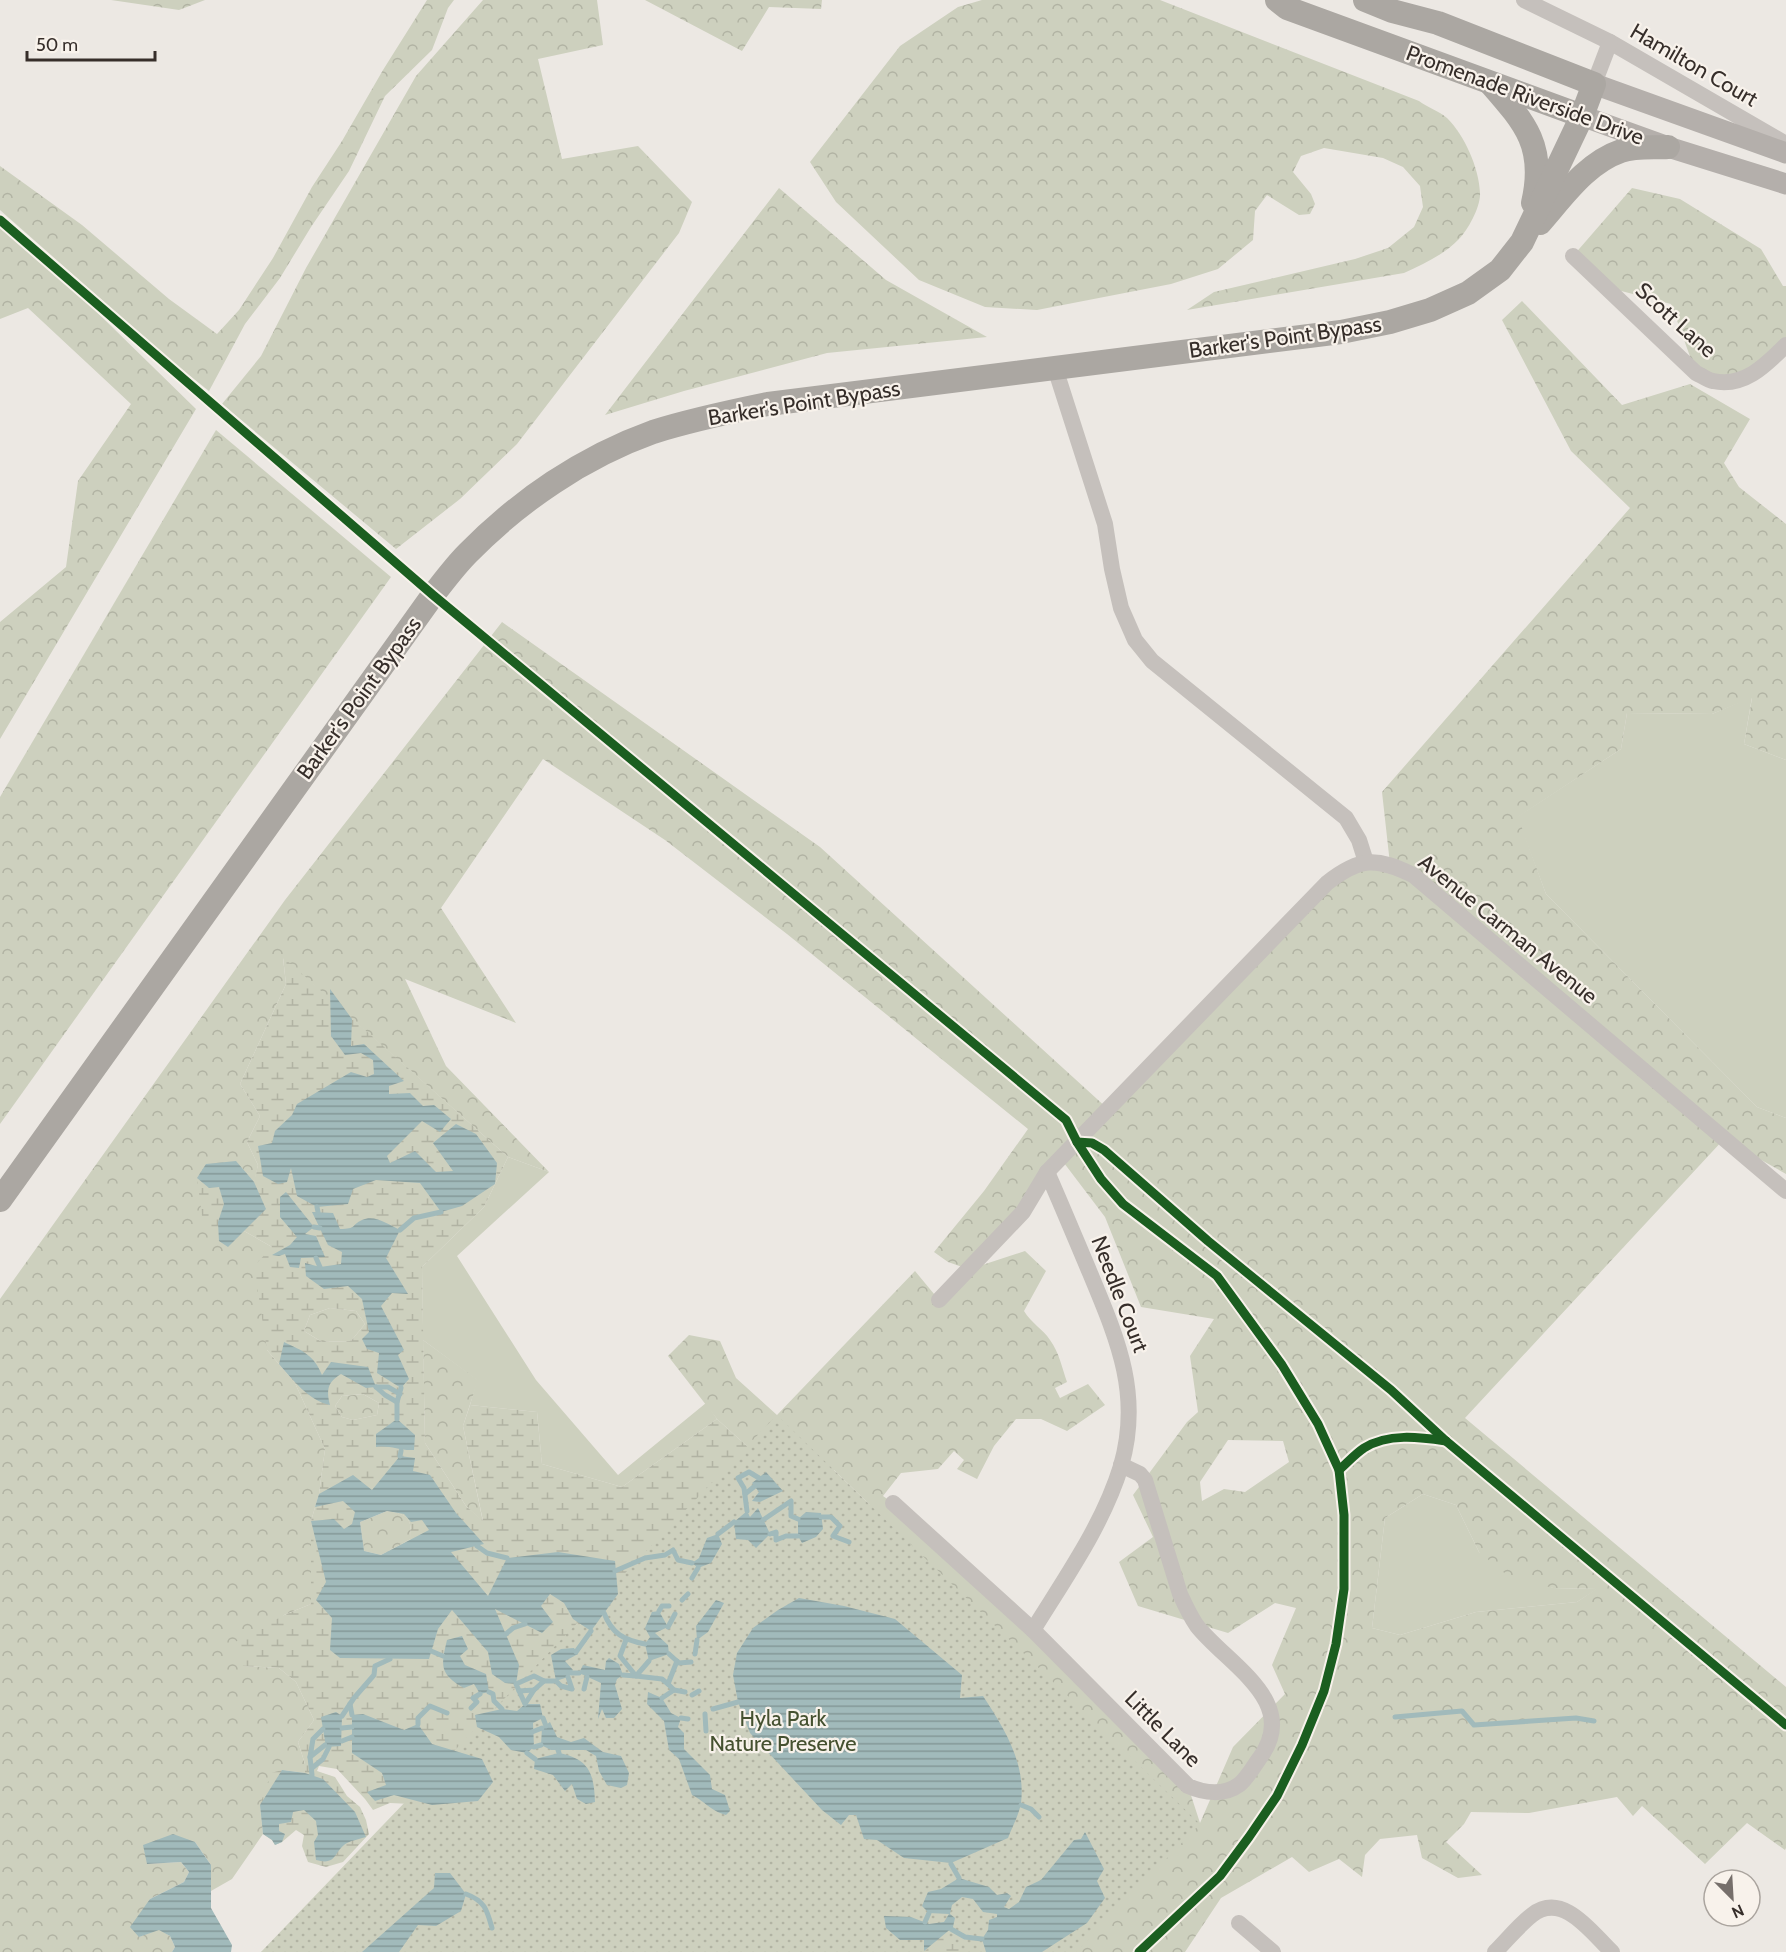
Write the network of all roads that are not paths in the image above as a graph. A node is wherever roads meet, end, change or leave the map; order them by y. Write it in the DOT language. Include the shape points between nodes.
graph roads {
  1 [pos="1365,0"];
  2 [pos="1405,0"];
  3 [pos="1524,0"];
  4 [pos="1277,3"];
  5 [pos="1438,23"];
  6 [pos="1610,42"];
  7 [pos="1489,82"];
  8 [pos="1594,84"];
  9 [pos="1582,116"];
  10 [pos="1786,144"];
  11 [pos="1668,147"];
  12 [pos="1786,153"];
  13 [pos="1786,184"];
  14 [pos="1522,242"];
  15 [pos="1574,256"];
  16 [pos="1786,345"];
  17 [pos="1055,368"];
  18 [pos="1366,862"];
  19 [pos="1047,1172"];
  20 [pos="1786,1191"];
  21 [pos="0,1200"];
  22 [pos="939,1300"];
  23 [pos="1121,1466"];
  24 [pos="893,1503"];
  25 [pos="1033,1630"];
  26 [pos="1239,1923"];
  27 [pos="1273,1952"];
  28 [pos="1495,1952"];
  29 [pos="1612,1952"];
  1 -- 5 [label="highway, Promenade Riverside Drive"];
  2 -- 5 [label="highway"];
  3 -- 6 [label="street, Hamilton Court"];
  4 -- 7 [label="highway, Promenade Riverside Drive"];
  5 -- 8 [label="highway, Promenade Riverside Drive"];
  6 -- 8 [label="street, Hamilton Court"];
  6 -- 10 [label="street, Hamilton Court"];
  7 -- 9 [label="highway, Promenade Riverside Drive"];
  7 -- 14 [label="highway" via="1516,113 1538,161 1537,184"];
  8 -- 9 [label="highway, Barker's Point Bypass"];
  8 -- 12 [label="main road, Promenade Riverside Drive"];
  9 -- 11 [label="main road, Promenade Riverside Drive"];
  9 -- 14 [label="highway, Barker's Point Bypass"];
  11 -- 13 [label="main road, Promenade Riverside Drive"];
  11 -- 14 [label="highway" via="1621,151 1600,162 1577,180"];
  14 -- 17 [label="highway, Barker's Point Bypass" via="1500,270 1468,293 1390,322 1341,332"];
  15 -- 16 [label="street, Scott Lane" via="1696,373 1712,381 1734,382 1752,375"];
  17 -- 18 [label="street" via="1105,524 1121,608 1135,640 1152,661 1346,818"];
  17 -- 21 [label="highway, Barker's Point Bypass" via="768,404 708,416 652,433 596,457 503,519 433,595"];
  18 -- 19 [label="street" via="1344,869 1327,883"];
  18 -- 20 [label="street, Avenue Carman Avenue" via="1390,864 1413,875"];
  19 -- 22 [label="street" via="1023,1212"];
  19 -- 23 [label="street, Needle Court" via="1125,1365 1127,1432"];
  23 -- 25 [label="street, Needle Court" via="1079,1556"];
  23 -- 25 [label="street, Little Lane" via="1134,1470 1145,1480 1188,1611 1261,1691 1269,1705 1273,1733 1269,1746 1241,1784 1214,1793 1188,1786"];
  24 -- 25 [label="street, Little Lane"];
  26 -- 27 [label="street"];
  28 -- 29 [label="street" via="1532,1915 1545,1907 1557,1907 1569,1912"];
}
